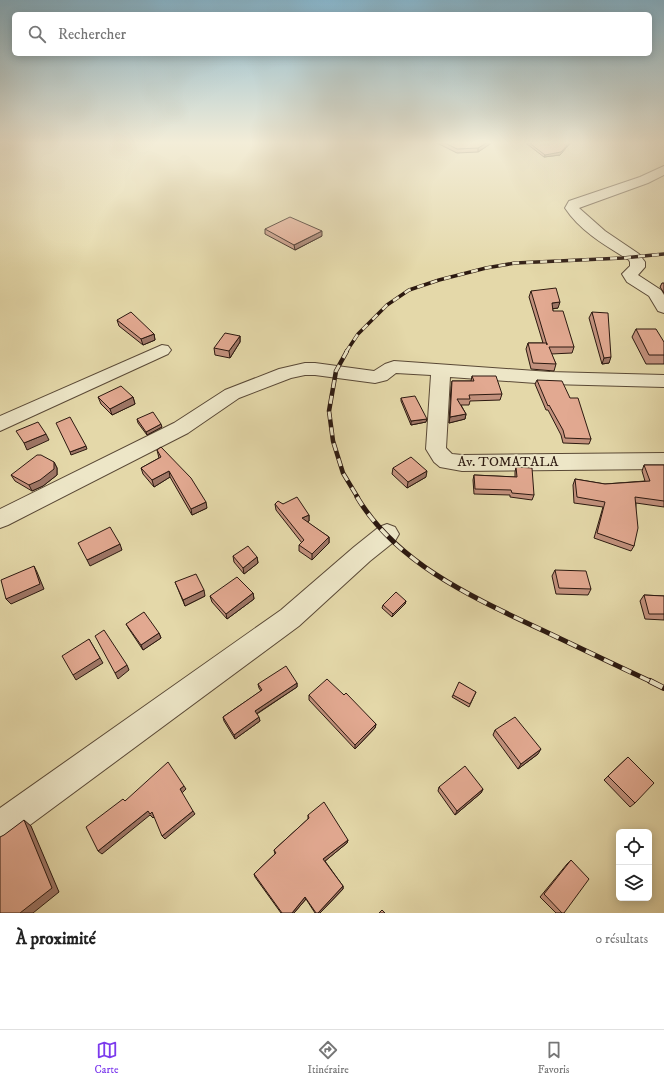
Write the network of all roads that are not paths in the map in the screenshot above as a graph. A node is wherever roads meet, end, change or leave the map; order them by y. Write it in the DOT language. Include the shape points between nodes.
graph roads {
  1 [pos="631,185"];
  2 [pos="664,308"];
  3 [pos="162,350"];
  4 [pos="441,371"];
  5 [pos="664,381"];
  6 [pos="0,424"];
  7 [pos="664,461"];
  8 [pos="0,519"];
  9 [pos="387,534"];
  10 [pos="0,828"];
  1 -- 2 [label="street" via="574,204 572,208 584,221 634,257 638,262 630,274 632,279 655,293"];
  3 -- 6 [label="street"];
  4 -- 5 [label="street" via="550,378"];
  4 -- 7 [label="street, Av. TOMATALA" via="436,449 447,461 485,464"];
  4 -- 8 [label="street" via="394,367 375,377 315,369 286,373 232,394 181,428"];
  9 -- 10 [label="street" via="290,618"];
}
